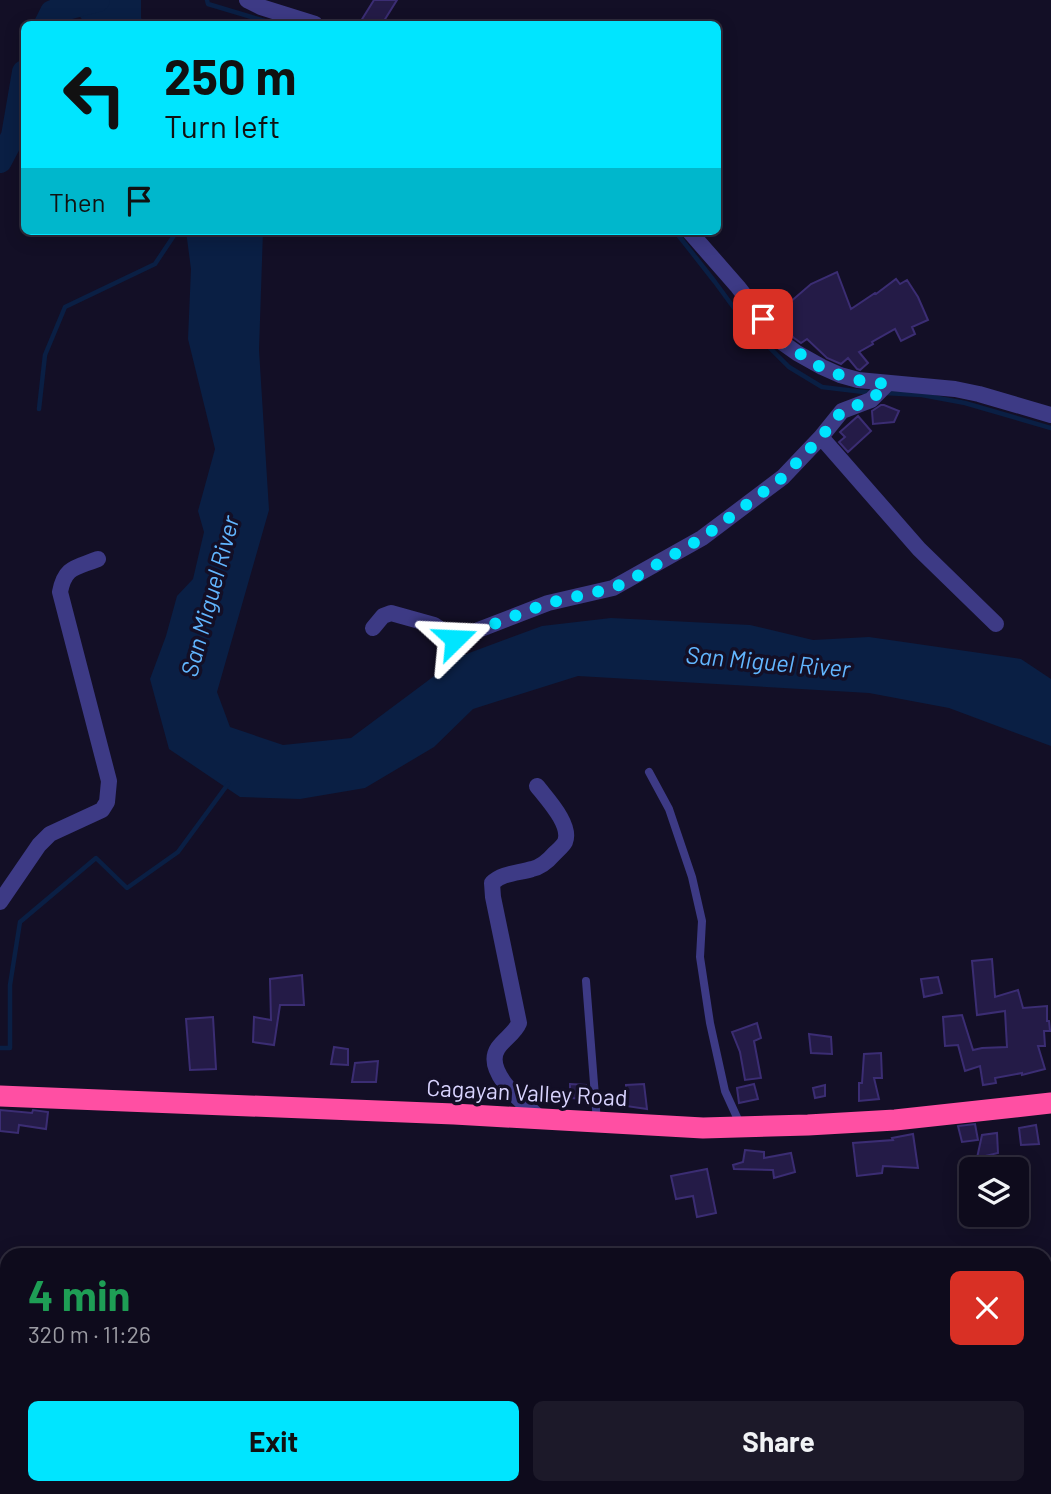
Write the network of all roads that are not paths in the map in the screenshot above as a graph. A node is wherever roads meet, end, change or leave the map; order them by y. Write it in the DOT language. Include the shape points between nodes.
graph roads {
  1 [pos="247,0"];
  2 [pos="305,21"];
  3 [pos="692,235"];
  4 [pos="887,384"];
  5 [pos="1051,415"];
  6 [pos="821,437"];
  7 [pos="98,559"];
  8 [pos="996,624"];
  9 [pos="373,628"];
  10 [pos="649,772"];
  11 [pos="537,786"];
  12 [pos="0,902"];
  13 [pos="586,981"];
  14 [pos="0,1096"];
  15 [pos="1051,1103"];
  16 [pos="541,1119"];
  17 [pos="597,1122"];
  18 [pos="741,1127"];
  1 -- 2 [label="street"];
  3 -- 4 [label="street" via="780,341 840,375"];
  4 -- 5 [label="street" via="955,389"];
  4 -- 6 [label="street" via="871,400 842,411"];
  6 -- 8 [label="street" via="919,549"];
  6 -- 9 [label="street" via="783,477 702,538 613,588 548,603 455,639 434,625 391,613 383,615"];
  7 -- 12 [label="street" via="70,570 60,592 109,781 107,802 102,810 50,834"];
  10 -- 18 [label="lane" via="669,809 692,877 702,921 700,957 710,1023 725,1091"];
  11 -- 16 [label="street" via="561,817 566,834 564,843 537,868 492,883 519,1023 494,1055 498,1074"];
  13 -- 17 [label="lane"];
  14 -- 16 [label="highway, Cagayan Valley Road"];
  15 -- 18 [label="highway, Cagayan Valley Road" via="895,1120"];
  16 -- 17 [label="highway, Cagayan Valley Road"];
  17 -- 18 [label="highway, Cagayan Valley Road"];
}
